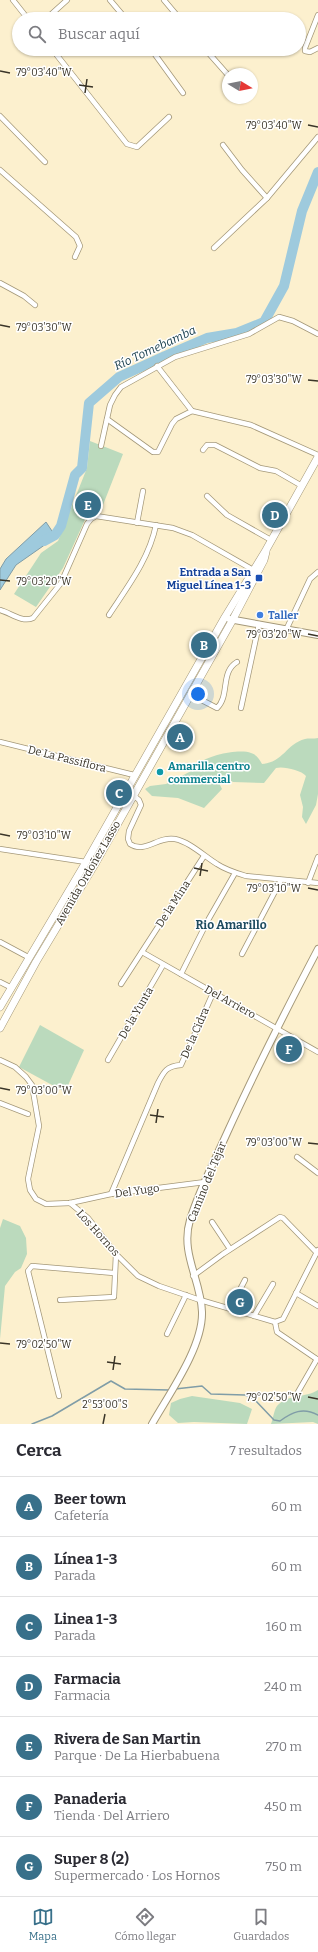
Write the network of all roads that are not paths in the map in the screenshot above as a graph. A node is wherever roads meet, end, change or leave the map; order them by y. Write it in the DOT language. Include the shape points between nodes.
graph roads {
  1 [pos="13,0"];
  2 [pos="66,0"];
  3 [pos="110,0"];
  4 [pos="164,0"];
  5 [pos="22,12"];
  6 [pos="53,12"];
  7 [pos="120,12"];
  8 [pos="174,12"];
  9 [pos="318,16"];
  10 [pos="306,46"];
  11 [pos="318,48"];
  12 [pos="306,51"];
  13 [pos="58,56"];
  14 [pos="156,56"];
  15 [pos="211,56"];
  16 [pos="222,68"];
  17 [pos="183,93"];
  18 [pos="0,116"];
  19 [pos="169,117"];
  20 [pos="318,137"];
  21 [pos="223,145"];
  22 [pos="45,162"];
  23 [pos="0,170"];
  24 [pos="267,198"];
  25 [pos="214,248"];
  26 [pos="75,257"];
  27 [pos="0,283"];
  28 [pos="35,305"];
  29 [pos="318,334"];
  30 [pos="157,366"];
  31 [pos="192,411"];
  32 [pos="107,419"];
  33 [pos="101,446"];
  34 [pos="203,450"];
  35 [pos="318,456"];
  36 [pos="302,486"];
  37 [pos="143,491"];
  38 [pos="207,496"];
  39 [pos="137,523"];
  40 [pos="156,525"];
  41 [pos="271,540"];
  42 [pos="255,571"];
  43 [pos="318,572"];
  44 [pos="0,610"];
  45 [pos="109,615"];
  46 [pos="225,617"];
  47 [pos="232,621"];
  48 [pos="259,624"];
  49 [pos="287,628"];
  50 [pos="318,635"];
  51 [pos="237,662"];
  52 [pos="190,694"];
  53 [pos="242,708"];
  54 [pos="0,742"];
  55 [pos="134,776"];
  56 [pos="133,795"];
  57 [pos="0,849"];
  58 [pos="204,856"];
  59 [pos="318,857"];
  60 [pos="86,862"];
  61 [pos="235,873"];
  62 [pos="281,880"];
  63 [pos="308,883"];
  64 [pos="318,883"];
  65 [pos="0,942"];
  66 [pos="318,949"];
  67 [pos="142,952"];
  68 [pos="242,954"];
  69 [pos="28,958"];
  70 [pos="163,965"];
  71 [pos="181,974"];
  72 [pos="0,982"];
  73 [pos="121,984"];
  74 [pos="10,987"];
  75 [pos="213,993"];
  76 [pos="0,1007"];
  77 [pos="0,1028"];
  78 [pos="276,1028"];
  79 [pos="318,1052"];
  80 [pos="0,1060"];
  81 [pos="108,1060"];
  82 [pos="0,1103"];
  83 [pos="28,1114"];
  84 [pos="297,1157"];
  85 [pos="318,1172"];
  86 [pos="204,1182"];
  87 [pos="111,1194"];
  88 [pos="70,1203"];
  89 [pos="212,1222"];
  90 [pos="230,1249"];
  91 [pos="317,1251"];
  92 [pos="116,1254"];
  93 [pos="114,1273"];
  94 [pos="193,1276"];
  95 [pos="245,1280"];
  96 [pos="273,1284"];
  97 [pos="296,1293"];
  98 [pos="186,1295"];
  99 [pos="60,1300"];
  100 [pos="200,1300"];
  101 [pos="318,1306"];
  102 [pos="230,1309"];
  103 [pos="254,1316"];
  104 [pos="275,1322"];
  105 [pos="167,1334"];
  106 [pos="318,1360"];
  107 [pos="298,1392"];
  108 [pos="59,1396"];
  109 [pos="152,1424"];
  1 -- 5 [label="street"];
  2 -- 6 [label="street"];
  3 -- 7 [label="street"];
  4 -- 8 [label="street"];
  9 -- 10 [label="street"];
  11 -- 12 [label="street"];
  13 -- 19 [label="street" via="127,144 137,147"];
  14 -- 17 [label="street"];
  15 -- 16 [label="street"];
  18 -- 22 [label="street"];
  20 -- 24 [label="street"];
  21 -- 24 [label="street"];
  23 -- 26 [label="street" via="76,237 80,246"];
  24 -- 25 [label="street"];
  27 -- 28 [label="street"];
  29 -- 30 [label="street" via="280,317 249,334 175,357"];
  30 -- 31 [label="street"];
  30 -- 32 [label="street" via="119,390 111,402"];
  31 -- 32 [label="street" via="176,419 155,453"];
  31 -- 35 [label="street" via="251,426"];
  32 -- 33 [label="street"];
  34 -- 36 [label="street" via="207,445 215,445 260,468 276,471"];
  35 -- 36 [label="main road, Avenida Ordoñez Lasso"];
  36 -- 41 [label="main road, Avenida Ordoñez Lasso"];
  37 -- 39 [label="street"];
  38 -- 41 [label="street" via="227,515"];
  39 -- 40 [label="street"];
  39 -- 44 [label="street" via="96,516 91,519 62,583 33,618 22,620 14,614"];
  40 -- 42 [label="street" via="192,535"];
  40 -- 45 [label="street" via="145,558"];
  41 -- 42 [label="main road, Avenida Ordoñez Lasso"];
  42 -- 46 [label="main road, Avenida Ordoñez Lasso"];
  42 -- 47 [label="main road, Avenida Ordoñez Lasso"];
  43 -- 49 [label="street" via="310,579"];
  46 -- 47 [label="street"];
  46 -- 55 [label="main road, Avenida Ordoñez Lasso"];
  47 -- 48 [label="street"];
  47 -- 52 [label="main road, Avenida Ordoñez Lasso"];
  48 -- 49 [label="street"];
  48 -- 53 [label="street"];
  49 -- 50 [label="street"];
  51 -- 52 [label="street" via="229,670 217,708"];
  52 -- 56 [label="main road, Avenida Ordoñez Lasso"];
  54 -- 55 [label="street, De La Passiflora"];
  55 -- 60 [label="main road, Avenida Ordoñez Lasso"];
  56 -- 58 [label="street" via="140,800 141,805 129,831 130,844 140,848 160,840 172,839 183,841"];
  56 -- 77 [label="main road, Avenida Ordoñez Lasso"];
  57 -- 60 [label="street"];
  58 -- 61 [label="street"];
  58 -- 67 [label="street, De la Mina"];
  59 -- 63 [label="street"];
  60 -- 69 [label="main road, Avenida Ordoñez Lasso"];
  61 -- 62 [label="street"];
  61 -- 71 [label="street"];
  62 -- 63 [label="street"];
  62 -- 68 [label="street"];
  63 -- 64 [label="street"];
  65 -- 69 [label="street"];
  66 -- 78 [label="street, Camino del Tejar"];
  67 -- 70 [label="street, Del Arriero"];
  67 -- 73 [label="street, De la Mina"];
  69 -- 74 [label="main road, Avenida Ordoñez Lasso"];
  70 -- 71 [label="street, Del Arriero"];
  70 -- 81 [label="street, De la Yunta"];
  71 -- 75 [label="street, Del Arriero"];
  72 -- 74 [label="street"];
  74 -- 76 [label="main road, Avenida Ordoñez Lasso"];
  75 -- 78 [label="street, Del Arriero"];
  75 -- 87 [label="street, De la Cidra" via="181,1065 165,1070 158,1083"];
  78 -- 79 [label="street, Del Arriero"];
  78 -- 86 [label="street, Camino del Tejar"];
  80 -- 88 [label="street, Los Hornos" via="15,1067 32,1085 39,1126 28,1179 30,1190 36,1199 46,1204"];
  82 -- 83 [label="street"];
  84 -- 85 [label="street"];
  86 -- 87 [label="street, Del Yugo"];
  86 -- 94 [label="street, Camino del Tejar" via="187,1234 186,1246"];
  87 -- 88 [label="street, Del Yugo"];
  88 -- 92 [label="street, Los Hornos" via="88,1218"];
  89 -- 90 [label="street"];
  90 -- 91 [label="street" via="280,1217"];
  90 -- 94 [label="street"];
  91 -- 97 [label="street"];
  92 -- 93 [label="street"];
  92 -- 98 [label="street, Los Hornos" via="138,1276"];
  93 -- 99 [label="street" via="112,1299"];
  93 -- 108 [label="street" via="32,1266 29,1268"];
  94 -- 100 [label="street, Camino del Tejar"];
  95 -- 102 [label="street"];
  96 -- 103 [label="street"];
  97 -- 101 [label="street"];
  97 -- 104 [label="street" via="283,1319"];
  98 -- 100 [label="street, Los Hornos"];
  98 -- 105 [label="street"];
  100 -- 102 [label="street, Los Hornos"];
  100 -- 109 [label="street, Camino del Tejar" via="202,1314 196,1339"];
  102 -- 103 [label="street, Los Hornos"];
  103 -- 104 [label="street, Los Hornos"];
  104 -- 106 [label="street" via="277,1332"];
  106 -- 107 [label="street"];
}
